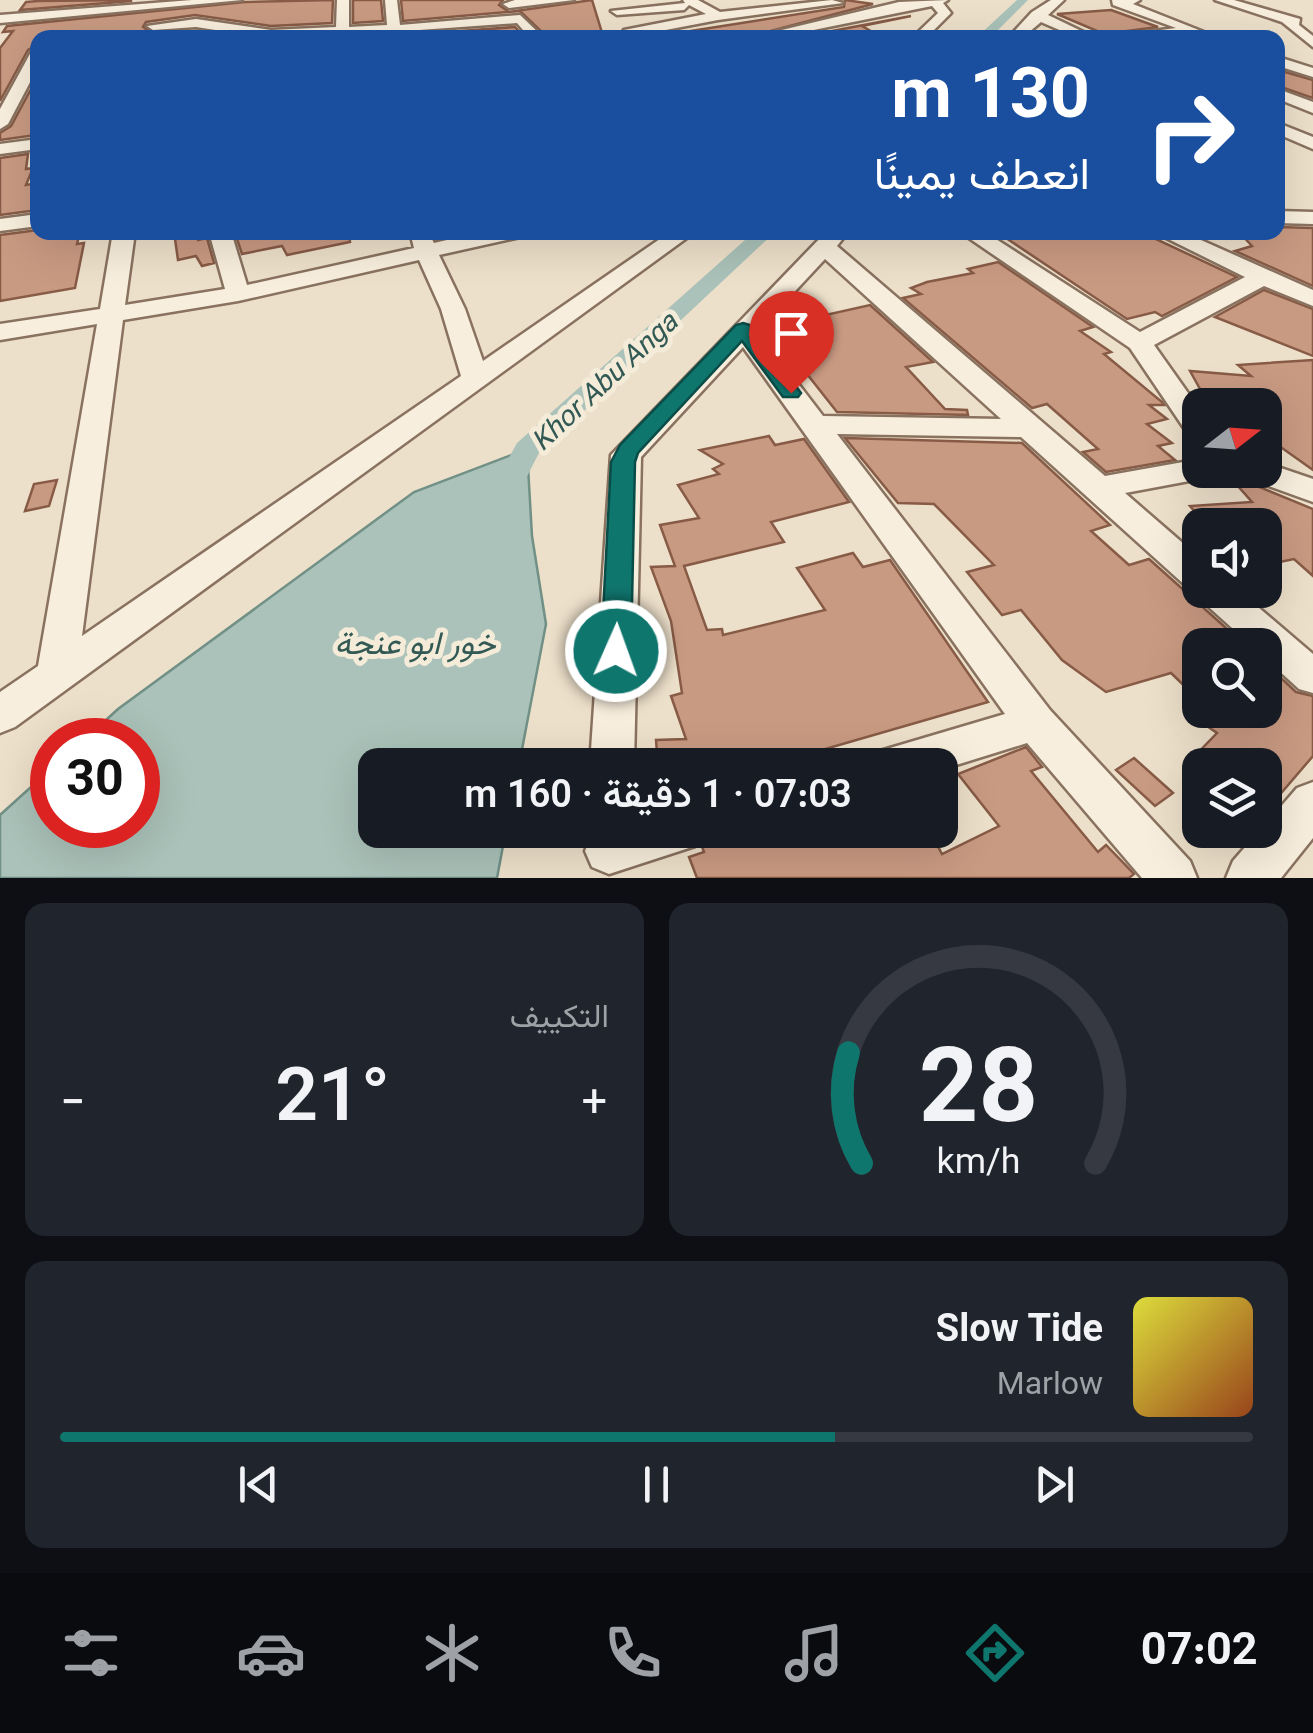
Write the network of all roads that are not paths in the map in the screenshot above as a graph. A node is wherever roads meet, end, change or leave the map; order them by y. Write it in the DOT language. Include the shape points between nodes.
graph roads {
  1 [pos="64,0"];
  2 [pos="236,0"];
  3 [pos="343,0"];
  4 [pos="391,0"];
  5 [pos="568,0"];
  6 [pos="860,0"];
  7 [pos="1058,0"];
  8 [pos="1221,0"];
  9 [pos="1276,0"];
  10 [pos="938,1"];
  11 [pos="1124,1"];
  12 [pos="507,2"];
  13 [pos="693,2"];
  14 [pos="156,3"];
  15 [pos="1238,4"];
  16 [pos="614,6"];
  17 [pos="873,10"];
  18 [pos="1036,15"];
  19 [pos="718,16"];
  20 [pos="0,19"];
  21 [pos="520,19"];
  22 [pos="53,20"];
  23 [pos="1313,22"];
  24 [pos="1292,24"];
  25 [pos="394,29"];
  26 [pos="152,30"];
  27 [pos="161,30"];
  28 [pos="230,30"];
  29 [pos="343,30"];
  30 [pos="387,30"];
  31 [pos="530,30"];
  32 [pos="627,30"];
  33 [pos="653,30"];
  34 [pos="786,30"];
  35 [pos="927,30"];
  36 [pos="1022,30"];
  37 [pos="1071,30"];
  38 [pos="1194,30"];
  39 [pos="1313,43"];
  40 [pos="1285,64"];
  41 [pos="30,73"];
  42 [pos="1313,74"];
  43 [pos="0,76"];
  44 [pos="30,76"];
  45 [pos="1285,97"];
  46 [pos="1313,108"];
  47 [pos="3,114"];
  48 [pos="1285,132"];
  49 [pos="30,145"];
  50 [pos="1313,147"];
  51 [pos="0,149"];
  52 [pos="1285,153"];
  53 [pos="30,221"];
  54 [pos="0,225"];
  55 [pos="123,240"];
  56 [pos="222,240"];
  57 [pos="674,240"];
  58 [pos="832,240"];
  59 [pos="982,240"];
  60 [pos="1181,240"];
  61 [pos="423,242"];
  62 [pos="1262,277"];
  63 [pos="238,294"];
  64 [pos="1313,299"];
  65 [pos="111,316"];
  66 [pos="743,329"];
  67 [pos="0,332"];
  68 [pos="1139,343"];
  69 [pos="476,380"];
  70 [pos="1182,404"];
  71 [pos="815,425"];
  72 [pos="1030,428"];
  73 [pos="1182,472"];
  74 [pos="1282,480"];
  75 [pos="1098,488"];
  76 [pos="1313,491"];
  77 [pos="1182,562"];
  78 [pos="1234,608"];
  79 [pos="58,674"];
  80 [pos="1313,678"];
  81 [pos="0,714"];
  82 [pos="1035,723"];
  83 [pos="613,748"];
  84 [pos="952,748"];
  85 [pos="1313,803"];
  86 [pos="1173,878"];
  87 [pos="1250,878"];
  1 -- 22 [label="street"];
  2 -- 14 [label="street"];
  3 -- 29 [label="street"];
  4 -- 25 [label="street"];
  5 -- 12 [label="street"];
  6 -- 17 [label="street"];
  6 -- 19 [label="street"];
  7 -- 18 [label="street"];
  8 -- 15 [label="street"];
  9 -- 15 [label="street"];
  10 -- 17 [label="street"];
  10 -- 35 [label="street" via="945,13"];
  11 -- 38 [label="street" via="1116,2"];
  12 -- 21 [label="street"];
  13 -- 16 [label="street"];
  13 -- 19 [label="street"];
  14 -- 22 [label="street"];
  14 -- 26 [label="street"];
  15 -- 24 [label="street"];
  16 -- 32 [label="street"];
  17 -- 34 [label="street"];
  18 -- 36 [label="street"];
  18 -- 37 [label="street"];
  19 -- 33 [label="street"];
  20 -- 22 [label="street"];
  21 -- 25 [label="street"];
  21 -- 31 [label="street"];
  23 -- 24 [label="street"];
  24 -- 39 [label="street"];
  25 -- 30 [label="street"];
  27 -- 28 [label="street" via="192,23"];
  40 -- 42 [label="street"];
  41 -- 43 [label="street"];
  44 -- 47 [label="street"];
  45 -- 46 [label="street"];
  48 -- 50 [label="street"];
  49 -- 51 [label="street"];
  50 -- 52 [label="street"];
  53 -- 54 [label="street"];
  55 -- 65 [label="street"];
  56 -- 63 [label="street"];
  57 -- 69 [label="street"];
  58 -- 66 [label="street"];
  58 -- 72 [label="street"];
  59 -- 68 [label="street"];
  60 -- 62 [label="street"];
  61 -- 63 [label="street"];
  61 -- 69 [label="street"];
  62 -- 64 [label="street"];
  62 -- 68 [label="street"];
  63 -- 65 [label="street"];
  65 -- 67 [label="street"];
  65 -- 79 [label="street"];
  66 -- 71 [label="street"];
  66 -- 83 [label="street" via="623,462"];
  68 -- 70 [label="street"];
  69 -- 79 [label="street"];
  71 -- 72 [label="street"];
  71 -- 82 [label="street"];
  72 -- 75 [label="street"];
  73 -- 75 [label="street"];
  74 -- 76 [label="street"];
  75 -- 77 [label="street"];
  78 -- 80 [label="street"];
  79 -- 81 [label="street"];
  82 -- 84 [label="street"];
  82 -- 86 [label="street"];
  85 -- 87 [label="street"];
}
